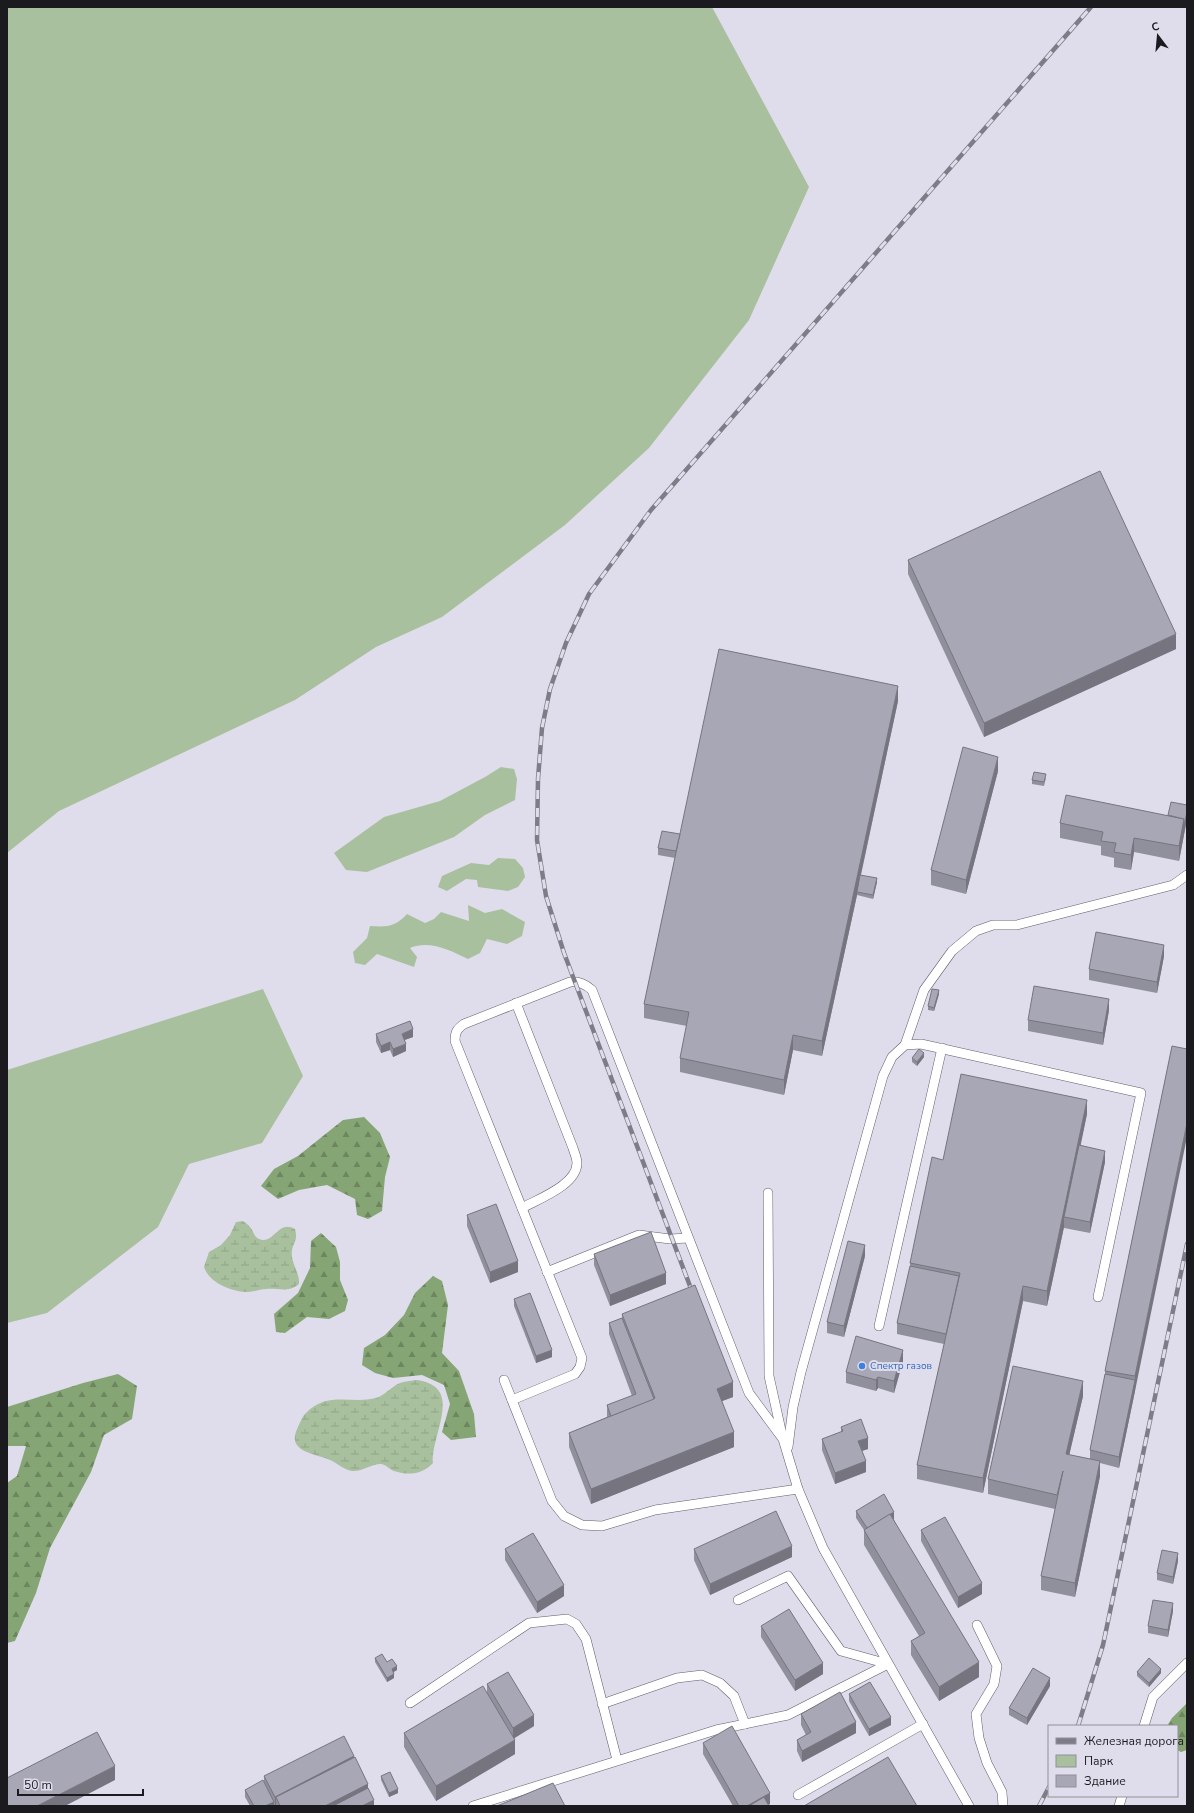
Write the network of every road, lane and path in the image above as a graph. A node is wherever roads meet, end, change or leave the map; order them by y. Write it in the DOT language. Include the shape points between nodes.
graph roads {
  1 [pos="1187,874"];
  2 [pos="516,1003"];
  3 [pos="905,1045"];
  4 [pos="942,1048"];
  5 [pos="768,1193"];
  6 [pos="522,1208"];
  7 [pos="688,1238"];
  8 [pos="547,1272"];
  9 [pos="1098,1297"];
  10 [pos="879,1326"];
  11 [pos="504,1380"];
  12 [pos="512,1400"];
  13 [pos="783,1439"];
  14 [pos="787,1452"];
  15 [pos="798,1489"];
  16 [pos="738,1600"];
  17 [pos="978,1625"];
  18 [pos="1187,1663"];
  19 [pos="888,1664"];
  20 [pos="410,1703"];
  21 [pos="602,1704"];
  22 [pos="745,1724"];
  23 [pos="923,1724"];
  24 [pos="1144,1725"];
  25 [pos="617,1760"];
  26 [pos="798,1795"];
  27 [pos="473,1806"];
  28 [pos="969,1806"];
  29 [pos="1002,1806"];
  1 -- 3 [label="lane" via="1173,885 1017,925 993,925 976,931 952,951 924,990"];
  2 -- 6 [label="lane" via="577,1163 572,1178"];
  2 -- 6 [label="lane" via="464,1024 458,1028 455,1040"];
  2 -- 7 [label="lane" via="570,982 585,984 592,990"];
  3 -- 4 [label="lane" via="920,1044"];
  3 -- 14 [label="lane" via="892,1058 883,1076 801,1372"];
  4 -- 9 [label="lane" via="1141,1093"];
  4 -- 10 [label="lane"];
  5 -- 13 [label="lane" via="769,1376"];
  6 -- 8 [label="lane"];
  7 -- 8 [label="lane" via="670,1239 640,1235"];
  7 -- 13 [label="lane" via="749,1393"];
  8 -- 12 [label="lane" via="582,1358 580,1367 575,1374"];
  11 -- 12 [label="lane"];
  12 -- 15 [label="lane" via="552,1501 564,1516 582,1525 602,1526 655,1510"];
  13 -- 14 [label="lane"];
  14 -- 15 [label="lane"];
  15 -- 19 [label="lane" via="823,1548"];
  16 -- 19 [label="lane" via="788,1576 841,1651"];
  17 -- 29 [label="lane" via="997,1666 994,1684 976,1714 979,1738 987,1763 1002,1792"];
  18 -- 24 [label="lane" via="1153,1697"];
  19 -- 22 [label="lane" via="788,1715"];
  19 -- 23 [label="lane"];
  20 -- 21 [label="lane" via="529,1623 567,1619 576,1624 586,1639"];
  21 -- 22 [label="lane" via="676,1678 702,1675 720,1683 734,1696"];
  21 -- 25 [label="lane"];
  22 -- 25 [label="lane" via="716,1730"];
  23 -- 26 [label="lane"];
  23 -- 28 [label="lane"];
  25 -- 27 [label="lane"];
}
